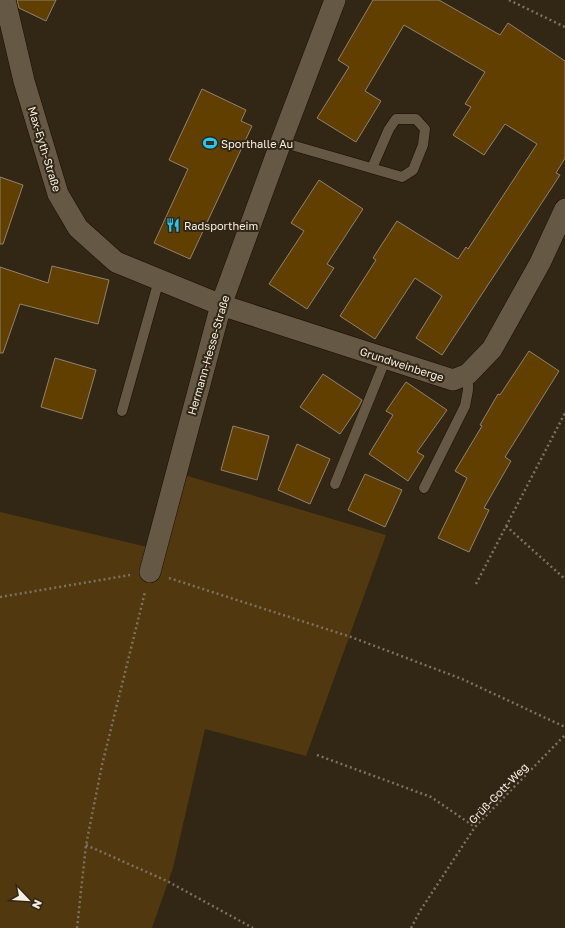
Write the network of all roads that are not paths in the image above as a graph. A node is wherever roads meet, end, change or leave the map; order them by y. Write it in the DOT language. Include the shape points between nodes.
graph roads {
  1 [pos="5,0"];
  2 [pos="335,0"];
  3 [pos="281,142"];
  4 [pos="372,168"];
  5 [pos="565,209"];
  6 [pos="159,280"];
  7 [pos="221,306"];
  8 [pos="386,358"];
  9 [pos="468,374"];
  10 [pos="122,411"];
  11 [pos="335,484"];
  12 [pos="424,488"];
  13 [pos="150,572"];
  1 -- 6 [label="street, Max-Eyth-Straße" via="24,81 58,194 78,228 116,262"];
  2 -- 3 [label="street, Hermann-Hesse-Straße"];
  3 -- 4 [label="lane"];
  3 -- 7 [label="street, Hermann-Hesse-Straße"];
  4 -- 4 [label="lane" via="402,177 413,170 423,145 425,129 416,119 396,119"];
  5 -- 9 [label="street" via="540,262 492,349"];
  6 -- 7 [label="street, Max-Eyth-Straße"];
  6 -- 10 [label="lane"];
  7 -- 8 [label="street, Grundweinberge"];
  7 -- 13 [label="street, Hermann-Hesse-Straße"];
  8 -- 9 [label="street, Grundweinberge" via="453,380"];
  8 -- 11 [label="lane"];
  9 -- 12 [label="lane" via="465,406"];
}
